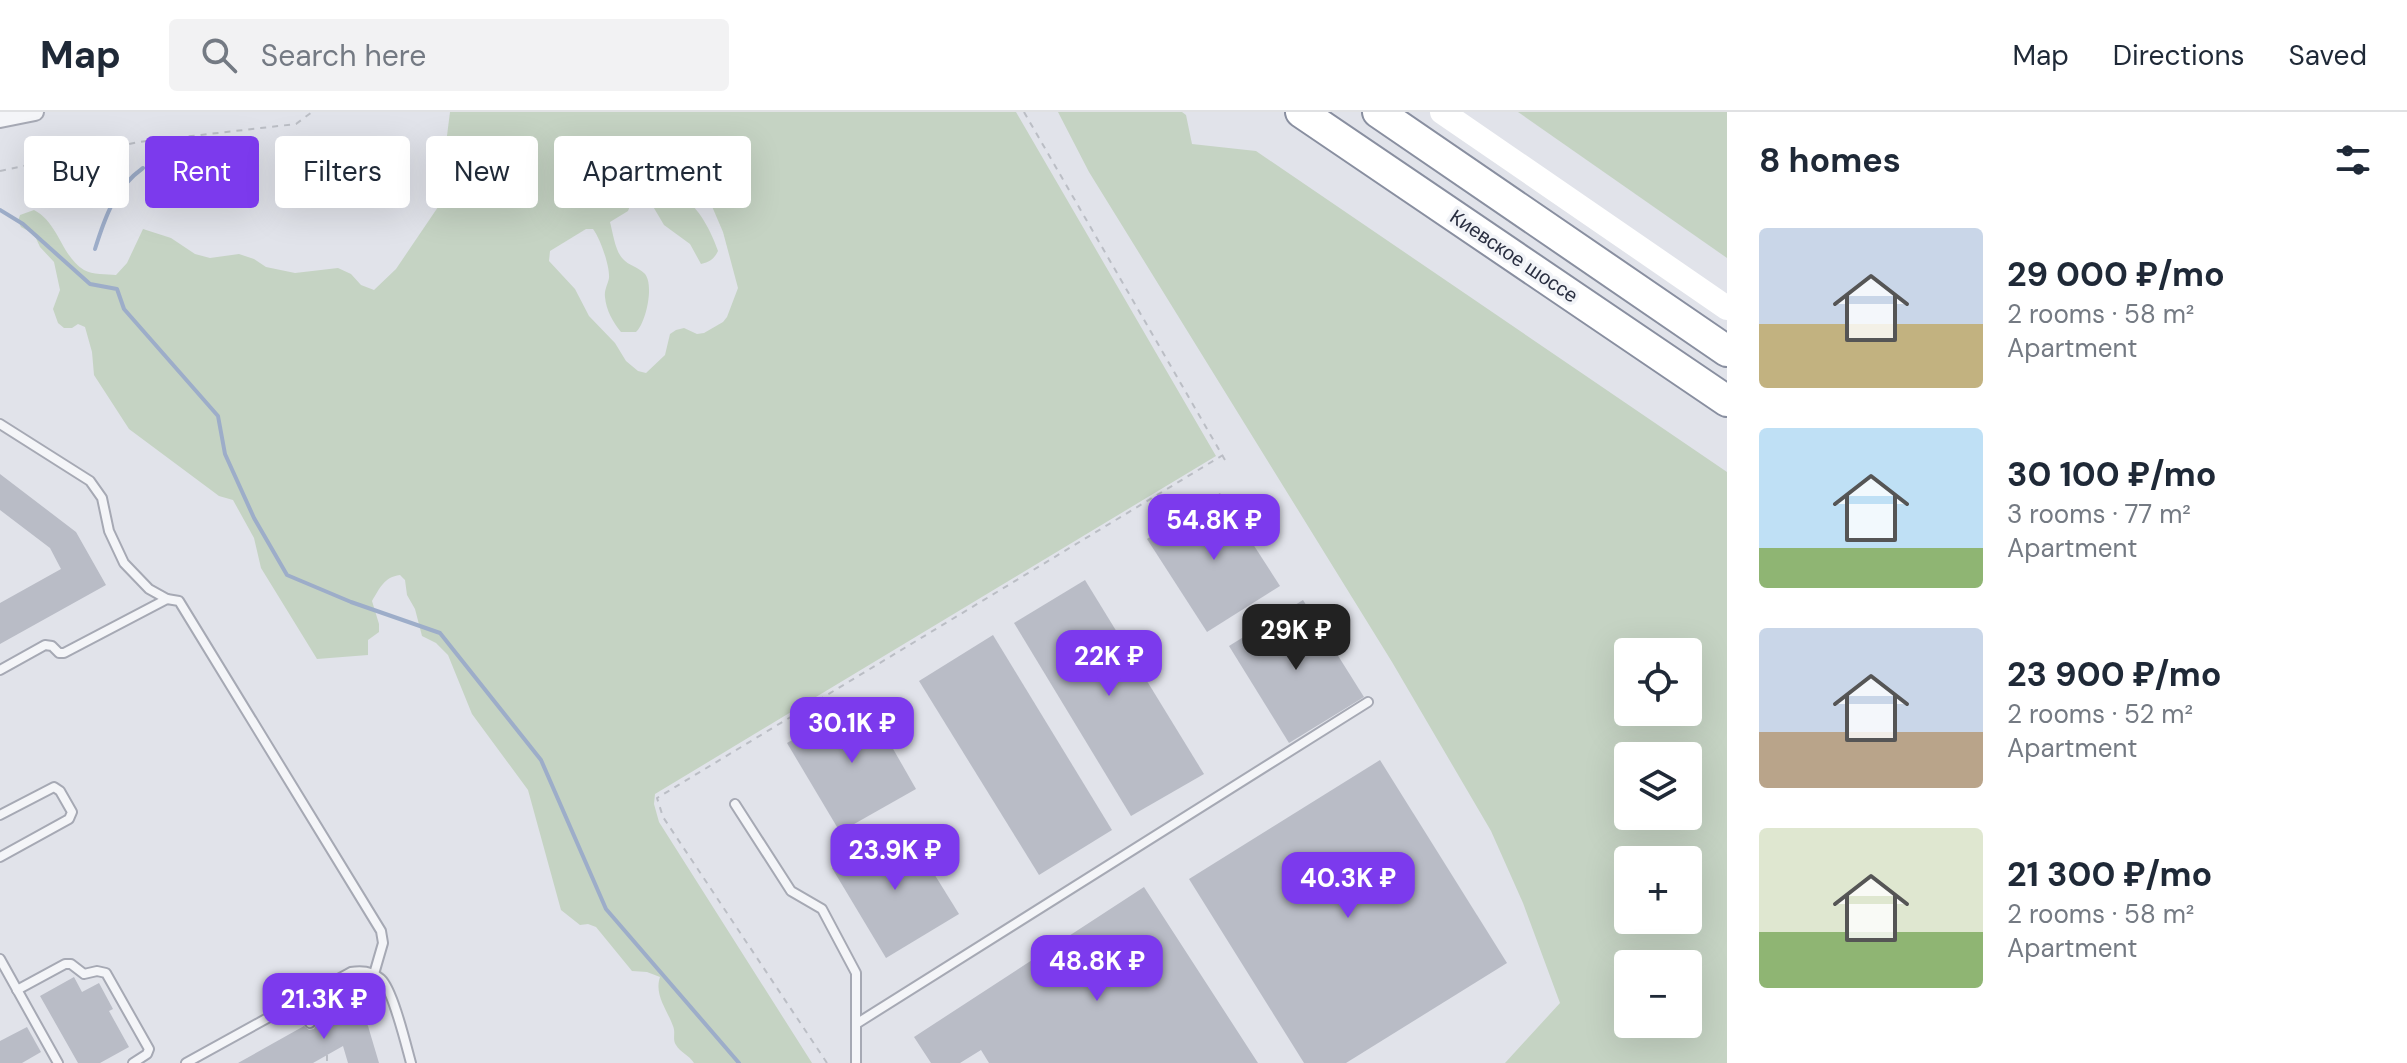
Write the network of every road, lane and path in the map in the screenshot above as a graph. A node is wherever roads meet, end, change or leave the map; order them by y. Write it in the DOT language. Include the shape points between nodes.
graph roads {
  1 [pos="35,112"];
  2 [pos="312,112"];
  3 [pos="1024,112"];
  4 [pos="1301,112"];
  5 [pos="1378,112"];
  6 [pos="1442,112"];
  7 [pos="0,119"];
  8 [pos="0,171"];
  9 [pos="1727,308"];
  10 [pos="1727,351"];
  11 [pos="1727,401"];
  12 [pos="0,424"];
  13 [pos="167,599"];
  14 [pos="0,670"];
  15 [pos="1368,702"];
  16 [pos="735,804"];
  17 [pos="0,815"];
  18 [pos="0,857"];
  19 [pos="0,959"];
  20 [pos="374,974"];
  21 [pos="17,990"];
  22 [pos="298,1001"];
  23 [pos="310,1023"];
  24 [pos="856,1024"];
  25 [pos="327,1055"];
  26 [pos="58,1063"];
  27 [pos="133,1063"];
  28 [pos="186,1063"];
  29 [pos="327,1063"];
  30 [pos="411,1063"];
  31 [pos="827,1063"];
  32 [pos="856,1063"];
  1 -- 7 [label="street"];
  2 -- 8 [label="path" via="296,124 139,142"];
  3 -- 31 [label="path" via="1224,458 657,798 663,817"];
  4 -- 11 [label="highway, Киевское шоссе"];
  5 -- 10 [label="highway, Киевское шоссе"];
  6 -- 9 [label="main road"];
  12 -- 13 [label="lane" via="90,481 102,498 124,563"];
  13 -- 14 [label="lane" via="64,653 45,645"];
  13 -- 20 [label="lane" via="181,603 381,931"];
  15 -- 24 [label="lane"];
  16 -- 24 [label="lane" via="791,891 822,909 856,973"];
  17 -- 18 [label="lane" via="54,787 72,812 69,819"];
  19 -- 21 [label="lane"];
  20 -- 22 [label="lane" via="351,972"];
  20 -- 30 [label="lane" via="386,984"];
  21 -- 26 [label="lane"];
  21 -- 27 [label="lane" via="65,964 84,974 106,973 149,1049"];
  22 -- 23 [label="lane"];
  22 -- 28 [label="lane"];
  24 -- 32 [label="lane"];
  25 -- 29 [label="path"];
}
